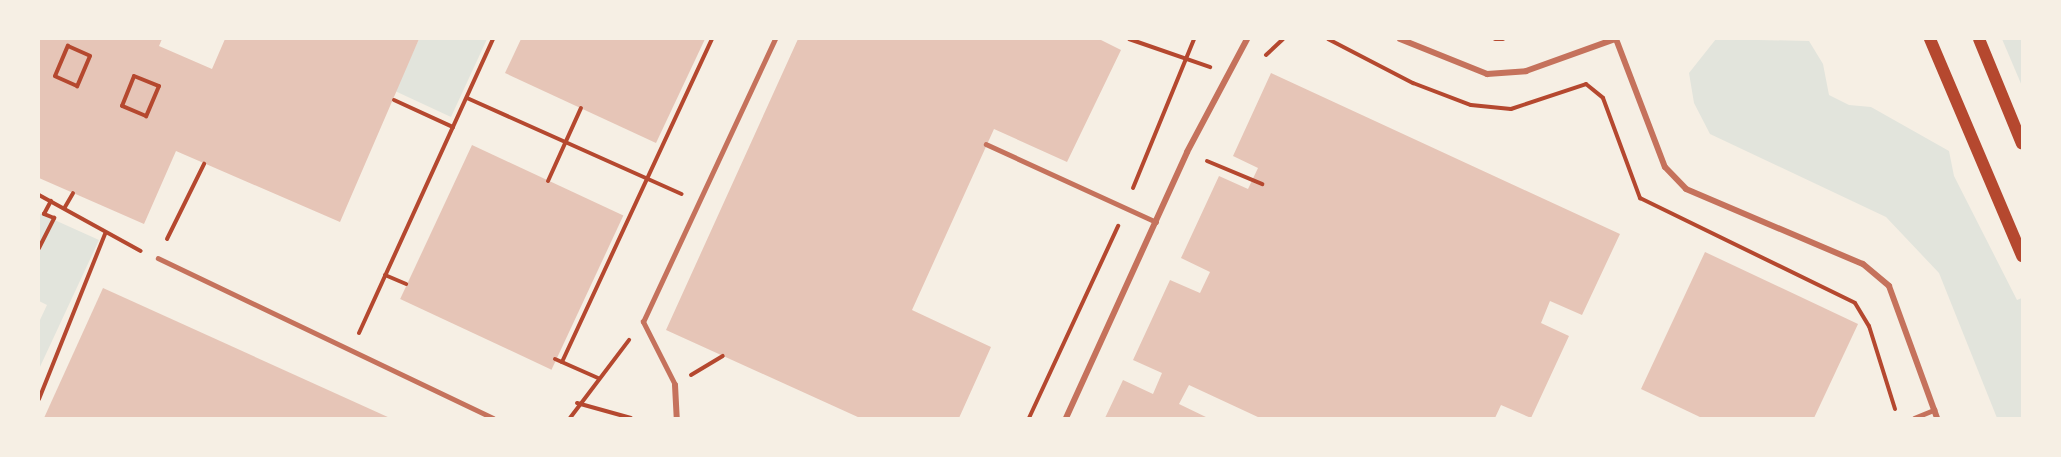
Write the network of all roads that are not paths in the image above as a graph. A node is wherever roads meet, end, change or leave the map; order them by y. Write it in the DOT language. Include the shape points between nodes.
graph roads {
  1 [pos="775,39"];
  2 [pos="1247,39"];
  3 [pos="1400,39"];
  4 [pos="1616,39"];
  5 [pos="1930,39"];
  6 [pos="1979,39"];
  7 [pos="986,144"];
  8 [pos="2022,144"];
  9 [pos="1156,222"];
  10 [pos="2022,256"];
  11 [pos="158,258"];
  12 [pos="675,385"];
  13 [pos="1934,410"];
  14 [pos="493,418"];
  15 [pos="677,418"];
  16 [pos="1066,418"];
  17 [pos="1914,418"];
  18 [pos="1937,418"];
  1 -- 12 [label="lane" via="643,322"];
  2 -- 9 [label="street" via="1226,72"];
  3 -- 4 [label="street" via="1487,74 1526,72"];
  4 -- 13 [label="street" via="1665,167 1686,189 1863,264 1889,286"];
  5 -- 10 [label="main road"];
  6 -- 8 [label="main road"];
  7 -- 9 [label="lane"];
  9 -- 16 [label="street"];
  11 -- 14 [label="lane"];
  12 -- 15 [label="street"];
  13 -- 17 [label="lane"];
  13 -- 18 [label="street"];
}
